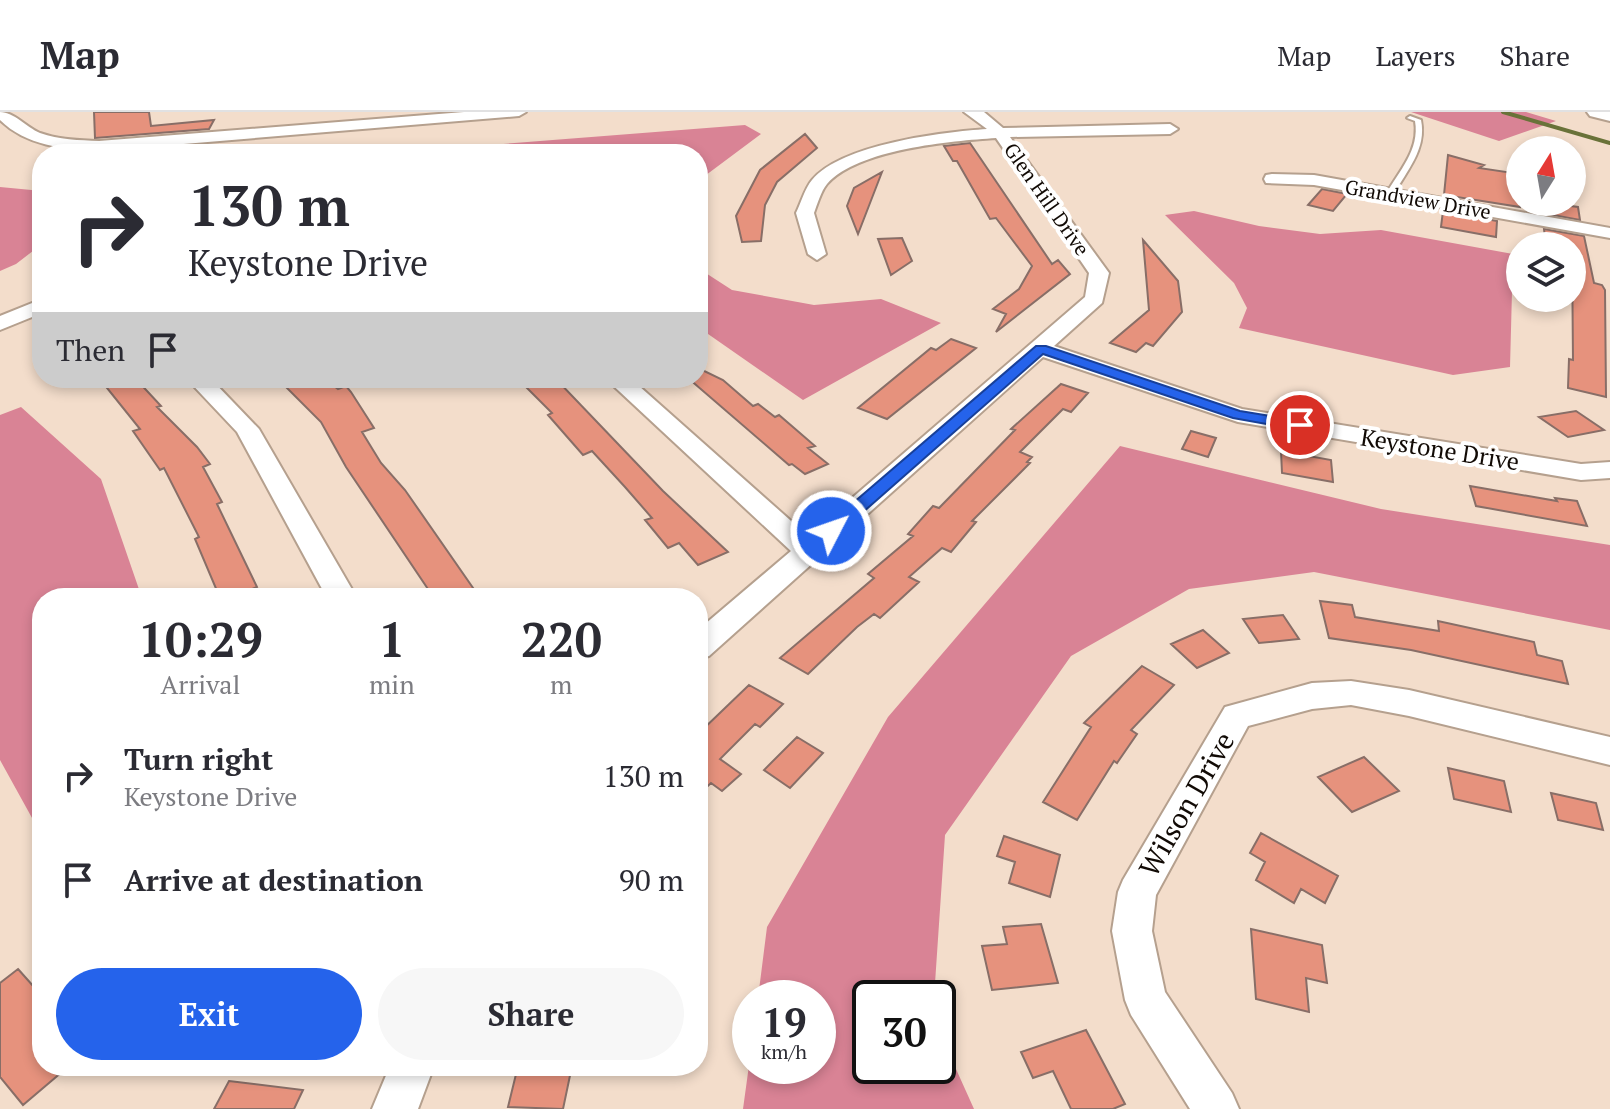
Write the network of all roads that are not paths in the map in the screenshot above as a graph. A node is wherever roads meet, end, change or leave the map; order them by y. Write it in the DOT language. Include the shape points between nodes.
graph roads {
  1 [pos="0,112"];
  2 [pos="330,112"];
  3 [pos="519,112"];
  4 [pos="971,112"];
  5 [pos="1596,112"];
  6 [pos="1610,116"];
  7 [pos="1410,118"];
  8 [pos="1170,129"];
  9 [pos="1000,133"];
  10 [pos="322,135"];
  11 [pos="68,144"];
  12 [pos="140,144"];
  13 [pos="1272,179"];
  14 [pos="1390,194"];
  15 [pos="1610,233"];
  16 [pos="817,254"];
  17 [pos="32,310"];
  18 [pos="0,324"];
  19 [pos="1041,349"];
  20 [pos="207,388"];
  21 [pos="627,388"];
  22 [pos="1610,470"];
  23 [pos="808,551"];
  24 [pos="336,588"];
  25 [pos="708,639"];
  26 [pos="1610,751"];
  27 [pos="408,1076"];
  28 [pos="395,1109"];
  29 [pos="1216,1109"];
  1 -- 11 [label="street" via="24,134"];
  2 -- 10 [label="street"];
  3 -- 10 [label="street"];
  4 -- 9 [label="street, Glen Hill Drive"];
  5 -- 6 [label="street"];
  7 -- 14 [label="lane" via="1418,120 1420,146"];
  8 -- 9 [label="street"];
  9 -- 16 [label="street" via="925,138 875,150 839,167 814,187 804,214"];
  9 -- 19 [label="street, Glen Hill Drive" via="1099,273 1095,299"];
  10 -- 12 [label="street"];
  13 -- 14 [label="street, Grandview Drive" via="1314,180"];
  14 -- 15 [label="street, Grandview Drive"];
  17 -- 18 [label="street"];
  19 -- 22 [label="street, Keystone Drive" via="1238,415 1581,472"];
  19 -- 23 [label="street, Glen Hill Drive"];
  20 -- 24 [label="street" via="247,429"];
  21 -- 23 [label="street"];
  23 -- 25 [label="street, Glen Hill Drive"];
  26 -- 29 [label="street, Wilson Drive" via="1351,693 1312,696 1237,716 1137,892 1132,931 1146,1000"];
  27 -- 28 [label="street"];
}
